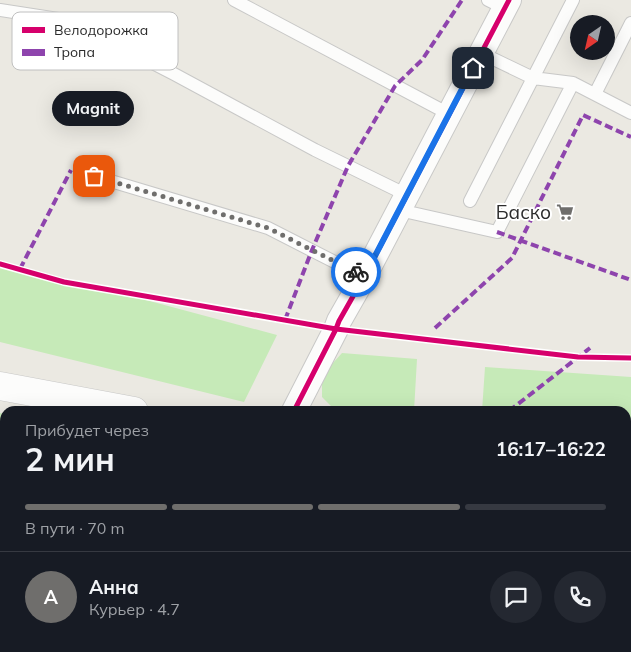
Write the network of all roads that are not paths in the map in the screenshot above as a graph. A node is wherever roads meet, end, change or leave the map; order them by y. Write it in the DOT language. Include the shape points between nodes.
graph roads {
  1 [pos="234,0"];
  2 [pos="573,0"];
  3 [pos="500,3"];
  4 [pos="0,10"];
  5 [pos="13,12"];
  6 [pos="631,23"];
  7 [pos="481,53"];
  8 [pos="166,70"];
  9 [pos="533,78"];
  10 [pos="573,83"];
  11 [pos="595,94"];
  12 [pos="449,114"];
  13 [pos="631,114"];
  14 [pos="94,176"];
  15 [pos="470,201"];
  16 [pos="403,202"];
  17 [pos="364,277"];
  18 [pos="0,386"];
  19 [pos="107,406"];
  20 [pos="297,406"];
  1 -- 12 [label="lane"];
  2 -- 9 [label="lane"];
  3 -- 7 [label="street"];
  4 -- 5 [label="lane"];
  6 -- 11 [label="lane"];
  7 -- 9 [label="lane"];
  7 -- 12 [label="street"];
  8 -- 16 [label="lane" via="315,150"];
  9 -- 10 [label="lane"];
  9 -- 15 [label="lane"];
  10 -- 11 [label="lane"];
  10 -- 16 [label="lane" via="497,232"];
  11 -- 13 [label="lane"];
  12 -- 16 [label="street"];
  14 -- 17 [label="lane" via="268,228"];
  16 -- 17 [label="street"];
  17 -- 20 [label="street"];
  18 -- 19 [label="main road"];
}
